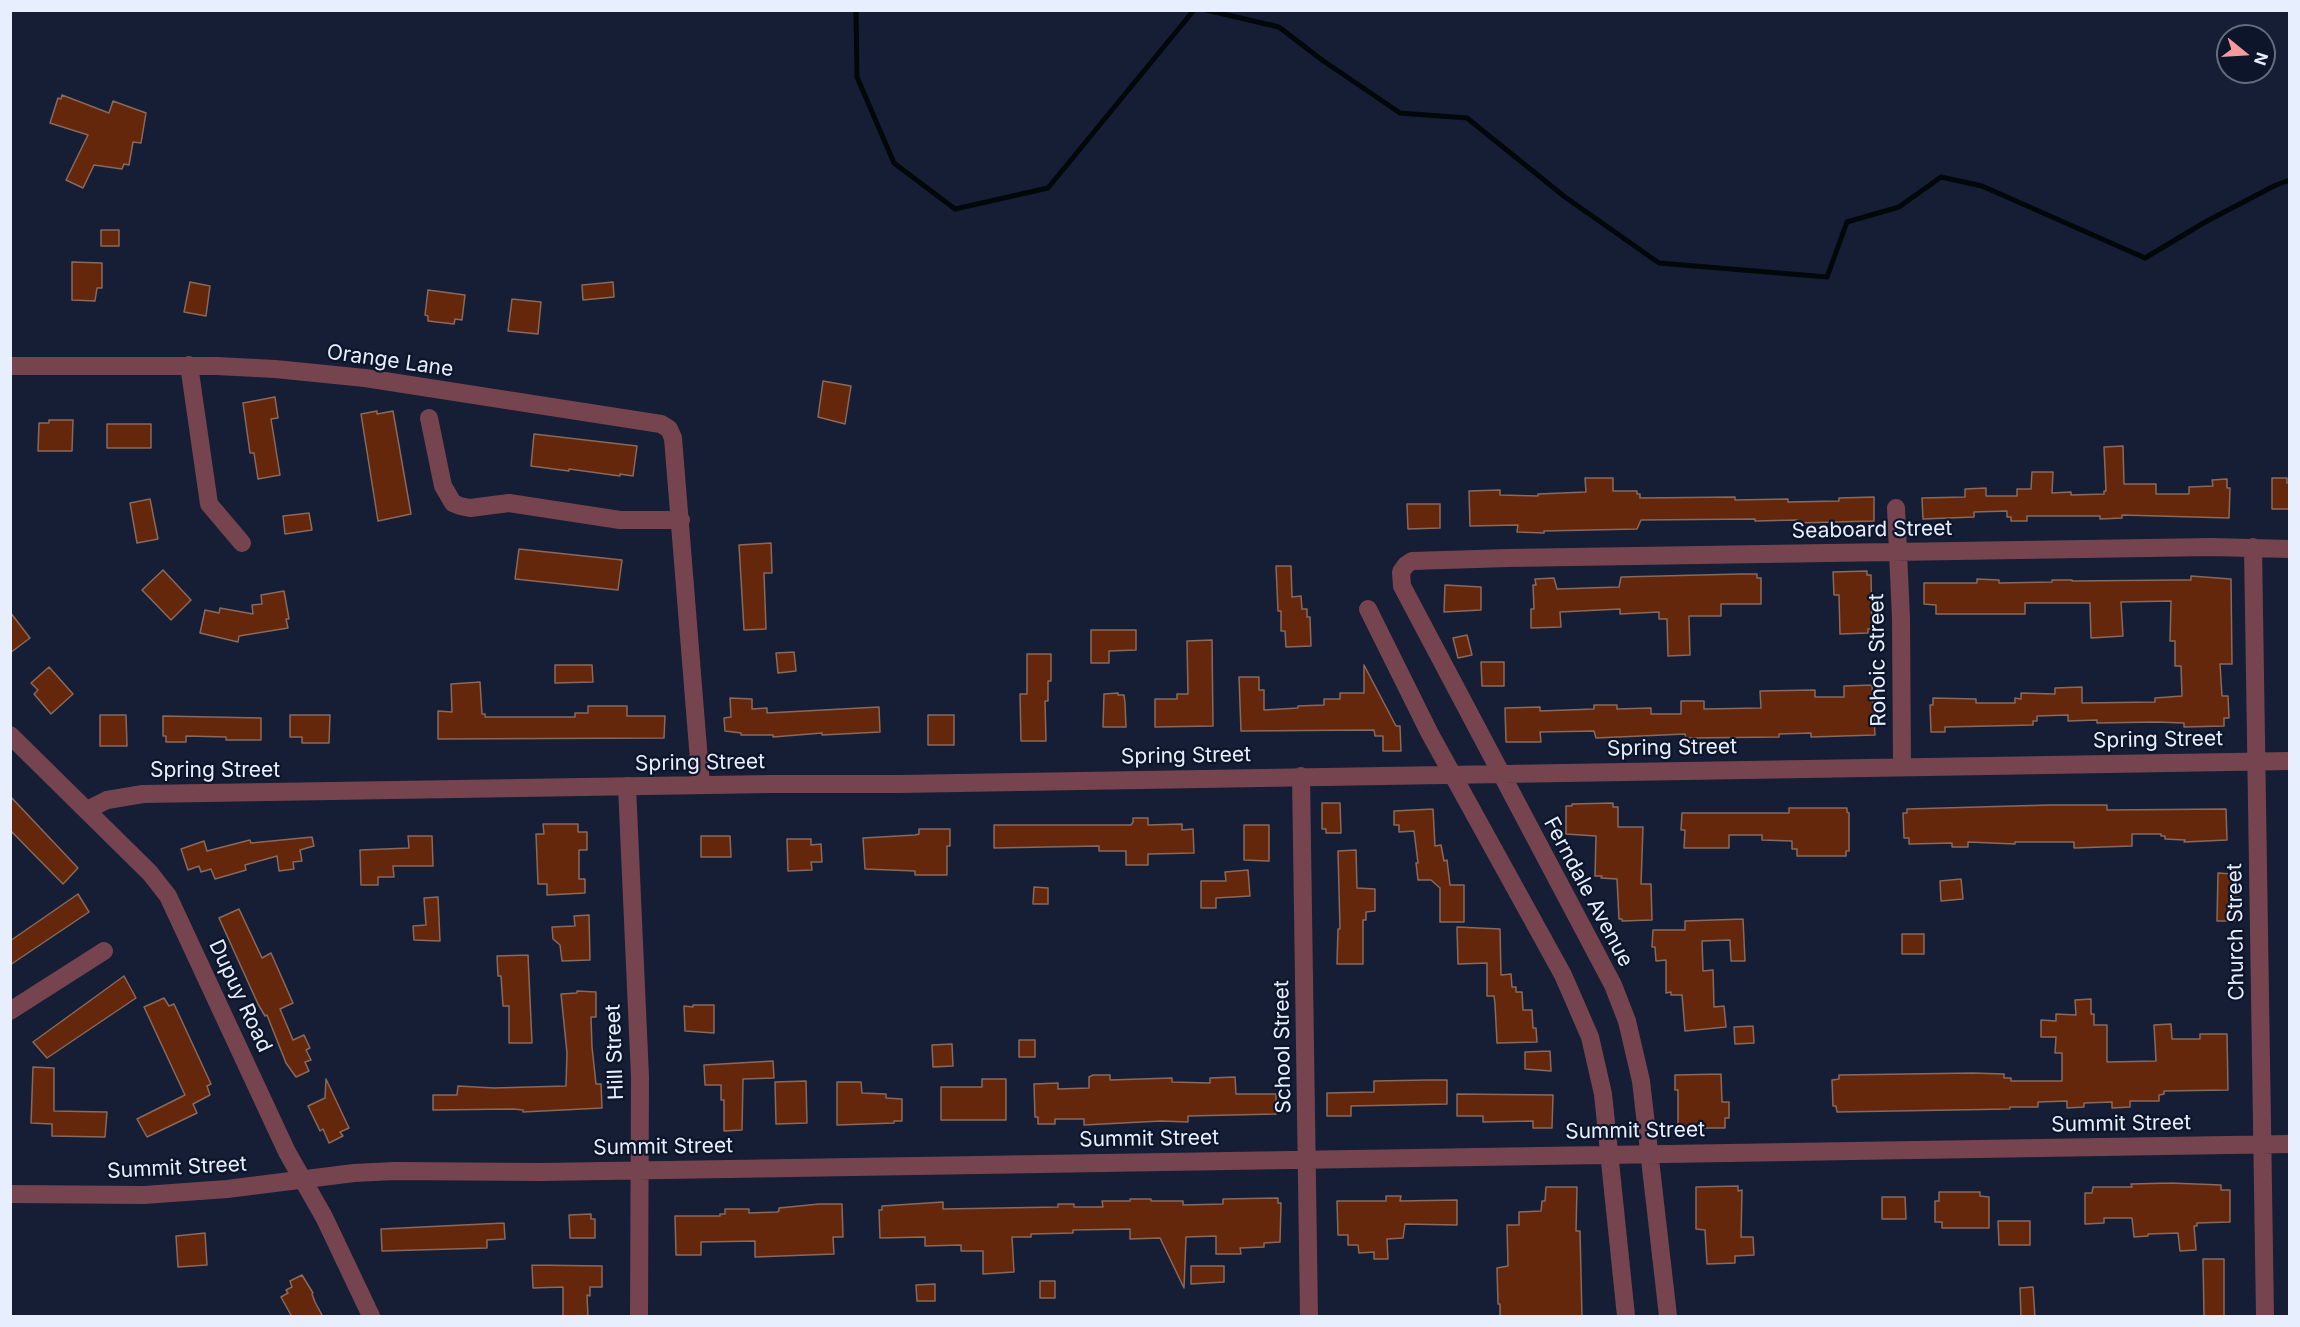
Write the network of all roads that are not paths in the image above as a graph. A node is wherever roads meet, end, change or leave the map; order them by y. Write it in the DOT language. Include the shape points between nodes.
graph roads {
  1 [pos="10,366"];
  2 [pos="189,366"];
  3 [pos="429,418"];
  4 [pos="1896,508"];
  5 [pos="681,520"];
  6 [pos="242,543"];
  7 [pos="2253,547"];
  8 [pos="2289,549"];
  9 [pos="1898,553"];
  10 [pos="1455,560"];
  11 [pos="1368,609"];
  12 [pos="10,735"];
  13 [pos="2256,761"];
  14 [pos="2289,761"];
  15 [pos="1902,766"];
  16 [pos="1499,773"];
  17 [pos="1452,774"];
  18 [pos="1301,776"];
  19 [pos="701,785"];
  20 [pos="627,786"];
  21 [pos="87,810"];
  22 [pos="104,951"];
  23 [pos="10,1011"];
  24 [pos="2262,1144"];
  25 [pos="2289,1144"];
  26 [pos="1608,1153"];
  27 [pos="1649,1153"];
  28 [pos="1307,1159"];
  29 [pos="640,1170"];
  30 [pos="302,1179"];
  31 [pos="10,1194"];
  32 [pos="371,1317"];
  33 [pos="639,1317"];
  34 [pos="1309,1317"];
  35 [pos="1626,1317"];
  36 [pos="1668,1317"];
  37 [pos="2265,1317"];
  1 -- 2 [label="street, Orange Lane"];
  2 -- 5 [label="street, Orange Lane" via="364,378 661,424 673,438"];
  2 -- 6 [label="street" via="209,504"];
  3 -- 5 [label="street" via="443,486 453,503 460,506 509,503 620,520"];
  4 -- 9 [label="street, Rohoic Street"];
  5 -- 19 [label="street"];
  7 -- 8 [label="street, Seaboard Street"];
  7 -- 9 [label="street, Seaboard Street"];
  7 -- 13 [label="street, Church Street"];
  9 -- 10 [label="street, Seaboard Street"];
  9 -- 15 [label="street, Rohoic Street"];
  10 -- 16 [label="street, Ferndale Avenue" via="1412,561 1400,579"];
  11 -- 17 [label="street"];
  12 -- 21 [label="street, Dupuy Road"];
  13 -- 14 [label="street, Spring Street"];
  13 -- 15 [label="street, Spring Street"];
  13 -- 24 [label="street, Church Street"];
  15 -- 16 [label="street, Spring Street"];
  16 -- 17 [label="street, Spring Street"];
  16 -- 27 [label="street, Ferndale Avenue" via="1613,985 1635,1051"];
  17 -- 18 [label="street, Spring Street"];
  17 -- 26 [label="street" via="1577,1003 1598,1065"];
  18 -- 19 [label="street, Spring Street"];
  18 -- 28 [label="street, School Street"];
  19 -- 20 [label="street, Spring Street"];
  20 -- 21 [label="street, Spring Street" via="142,794 107,800"];
  20 -- 29 [label="street, Hill Street" via="640,1077"];
  21 -- 30 [label="street, Dupuy Road" via="168,896"];
  22 -- 23 [label="street"];
  24 -- 25 [label="street, Summit Street"];
  24 -- 27 [label="street, Summit Street"];
  24 -- 37 [label="street, Church Street"];
  26 -- 27 [label="street, Summit Street"];
  26 -- 28 [label="street, Summit Street"];
  26 -- 35 [label="street"];
  27 -- 36 [label="street, Ferndale Avenue"];
  28 -- 29 [label="street, Summit Street"];
  28 -- 34 [label="street, School Street"];
  29 -- 30 [label="street, Summit Street" via="394,1171"];
  29 -- 33 [label="street, Hill Street"];
  30 -- 31 [label="street, Summit Street" via="227,1190 144,1195"];
  30 -- 32 [label="street, Dupuy Road"];
}
